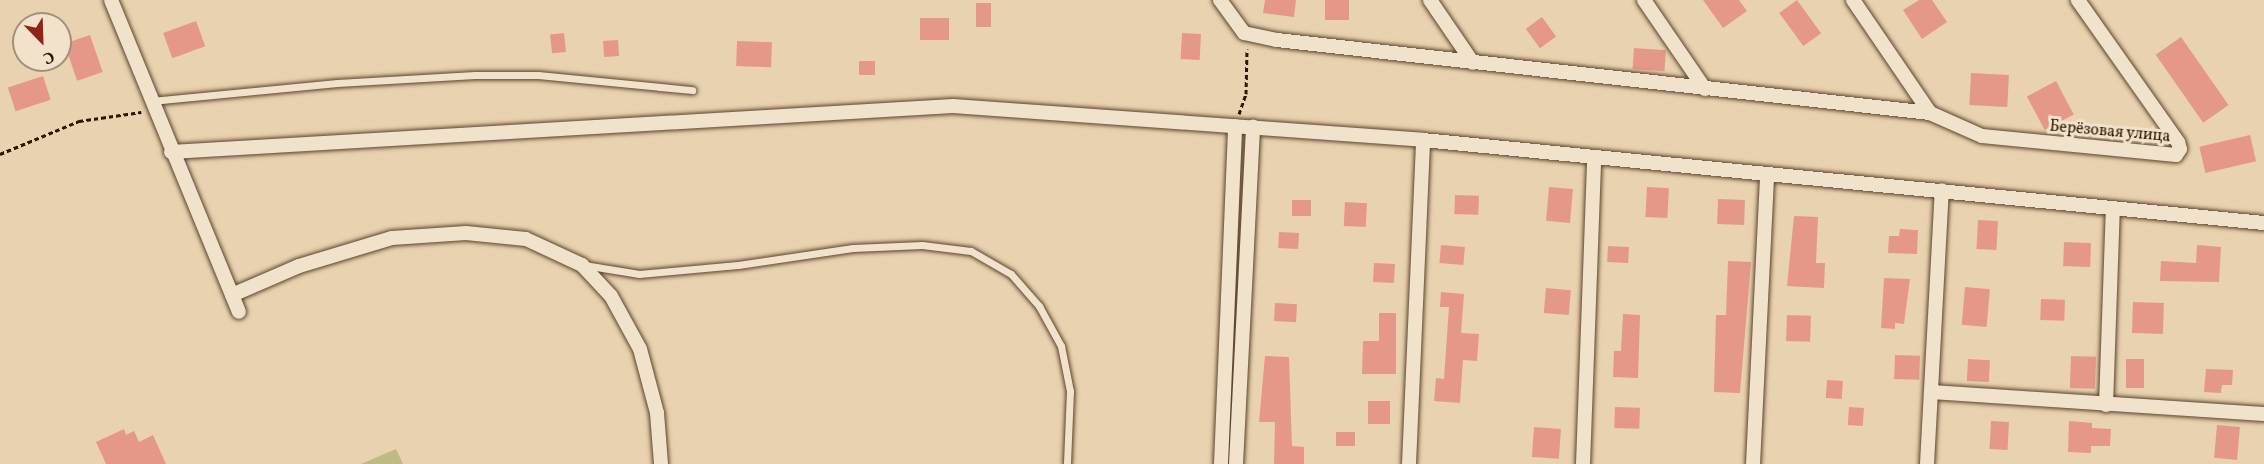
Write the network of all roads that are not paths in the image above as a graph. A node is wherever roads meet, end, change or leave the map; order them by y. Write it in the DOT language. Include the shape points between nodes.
graph roads {
  1 [pos="111,0"];
  2 [pos="1220,0"];
  3 [pos="1430,0"];
  4 [pos="1644,0"];
  5 [pos="1853,0"];
  6 [pos="2078,0"];
  7 [pos="1473,63"];
  8 [pos="1705,89"];
  9 [pos="692,90"];
  10 [pos="152,105"];
  11 [pos="1930,113"];
  12 [pos="1235,126"];
  13 [pos="1253,126"];
  14 [pos="1423,140"];
  15 [pos="171,152"];
  16 [pos="1594,157"];
  17 [pos="1767,174"];
  18 [pos="1942,190"];
  19 [pos="2113,208"];
  20 [pos="2264,223"];
  21 [pos="582,265"];
  22 [pos="232,295"];
  23 [pos="239,312"];
  24 [pos="1930,392"];
  25 [pos="2106,405"];
  26 [pos="2264,414"];
  27 [pos="661,464"];
  28 [pos="1067,464"];
  29 [pos="1221,464"];
  30 [pos="1236,464"];
  31 [pos="1409,464"];
  32 [pos="1583,464"];
  33 [pos="1753,464"];
  34 [pos="1927,464"];
  1 -- 10 [label="street"];
  2 -- 7 [label="street" via="1238,29 1277,40"];
  3 -- 7 [label="street"];
  4 -- 8 [label="street"];
  5 -- 11 [label="street"];
  6 -- 11 [label="street, Берёзовая улица" via="2178,142 2180,149 2176,155 1982,136"];
  7 -- 8 [label="street"];
  8 -- 11 [label="street"];
  9 -- 10 [label="lane" via="538,75 475,75 337,83"];
  10 -- 15 [label="street"];
  12 -- 13 [label="street"];
  12 -- 15 [label="street" via="953,106"];
  12 -- 29 [label="street"];
  13 -- 14 [label="street"];
  13 -- 30 [label="street"];
  14 -- 16 [label="street"];
  14 -- 31 [label="street"];
  15 -- 22 [label="street"];
  16 -- 17 [label="street"];
  16 -- 32 [label="street"];
  17 -- 18 [label="street"];
  17 -- 33 [label="street"];
  18 -- 19 [label="street"];
  18 -- 24 [label="street"];
  19 -- 20 [label="street"];
  19 -- 25 [label="street"];
  21 -- 22 [label="street" via="526,239 466,233 392,238 299,266"];
  21 -- 27 [label="street" via="611,296 640,350 657,413"];
  21 -- 28 [label="lane" via="639,274 738,265 853,248 922,245 971,250 1011,274 1039,306 1061,346 1070,392"];
  22 -- 23 [label="street"];
  24 -- 25 [label="street"];
  24 -- 34 [label="street"];
  25 -- 26 [label="street"];
}
